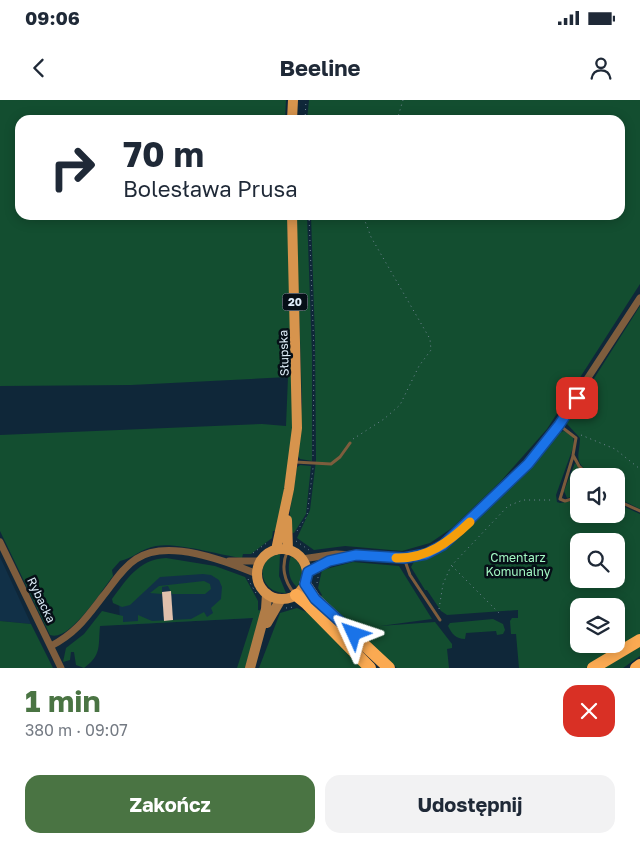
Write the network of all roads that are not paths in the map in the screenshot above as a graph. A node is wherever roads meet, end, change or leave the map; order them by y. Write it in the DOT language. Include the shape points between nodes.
graph roads {
  1 [pos="293,100"];
  2 [pos="292,115"];
  3 [pos="292,220"];
  4 [pos="640,298"];
  5 [pos="559,425"];
  6 [pos="350,443"];
  7 [pos="573,455"];
  8 [pos="294,462"];
  9 [pos="581,468"];
  10 [pos="289,489"];
  11 [pos="570,499"];
  12 [pos="625,504"];
  13 [pos="640,511"];
  14 [pos="0,542"];
  15 [pos="276,550"];
  16 [pos="288,550"];
  17 [pos="356,555"];
  18 [pos="404,558"];
  19 [pos="302,559"];
  20 [pos="218,560"];
  21 [pos="261,561"];
  22 [pos="308,572"];
  23 [pos="257,574"];
  24 [pos="305,584"];
  25 [pos="267,594"];
  26 [pos="306,601"];
  27 [pos="282,604"];
  28 [pos="440,620"];
  29 [pos="259,640"];
  30 [pos="640,640"];
  31 [pos="51,646"];
  32 [pos="640,665"];
  33 [pos="61,668"];
  34 [pos="250,668"];
  35 [pos="370,668"];
  36 [pos="388,668"];
  37 [pos="592,668"];
  38 [pos="636,668"];
  1 -- 2 [label="main road"];
  3 -- 8 [label="main road, Słupska / 20" via="298,390"];
  4 -- 5 [label="street"];
  5 -- 7 [label="lane" via="576,438"];
  5 -- 18 [label="street" via="513,480 450,540 426,554"];
  6 -- 8 [label="lane" via="331,464"];
  7 -- 9 [label="lane"];
  7 -- 11 [label="lane" via="560,498"];
  8 -- 10 [label="main road, Słupska / 20"];
  10 -- 15 [label="main road, Słupska / 20"];
  10 -- 16 [label="main road, Słupska / 20"];
  12 -- 13 [label="lane"];
  14 -- 31 [label="street, Rybacka"];
  15 -- 16 [label="main road"];
  15 -- 21 [label="main road"];
  16 -- 19 [label="main road"];
  16 -- 26 [label="lane" via="284,563 285,577"];
  17 -- 18 [label="street"];
  17 -- 19 [label="street"];
  17 -- 22 [label="street" via="329,561"];
  18 -- 28 [label="lane" via="408,571"];
  19 -- 22 [label="main road"];
  20 -- 21 [label="street"];
  20 -- 23 [label="street"];
  20 -- 31 [label="street" via="166,550 140,556 125,568 76,631"];
  21 -- 23 [label="main road"];
  22 -- 24 [label="main road"];
  23 -- 25 [label="main road"];
  24 -- 26 [label="highway"];
  25 -- 27 [label="main road"];
  25 -- 29 [label="main road"];
  26 -- 27 [label="main road"];
  26 -- 35 [label="highway"];
  26 -- 36 [label="highway" via="354,634"];
  27 -- 29 [label="main road"];
  29 -- 34 [label="main road"];
  30 -- 37 [label="highway"];
  31 -- 33 [label="street, Rybacka"];
  32 -- 38 [label="highway"];
}
